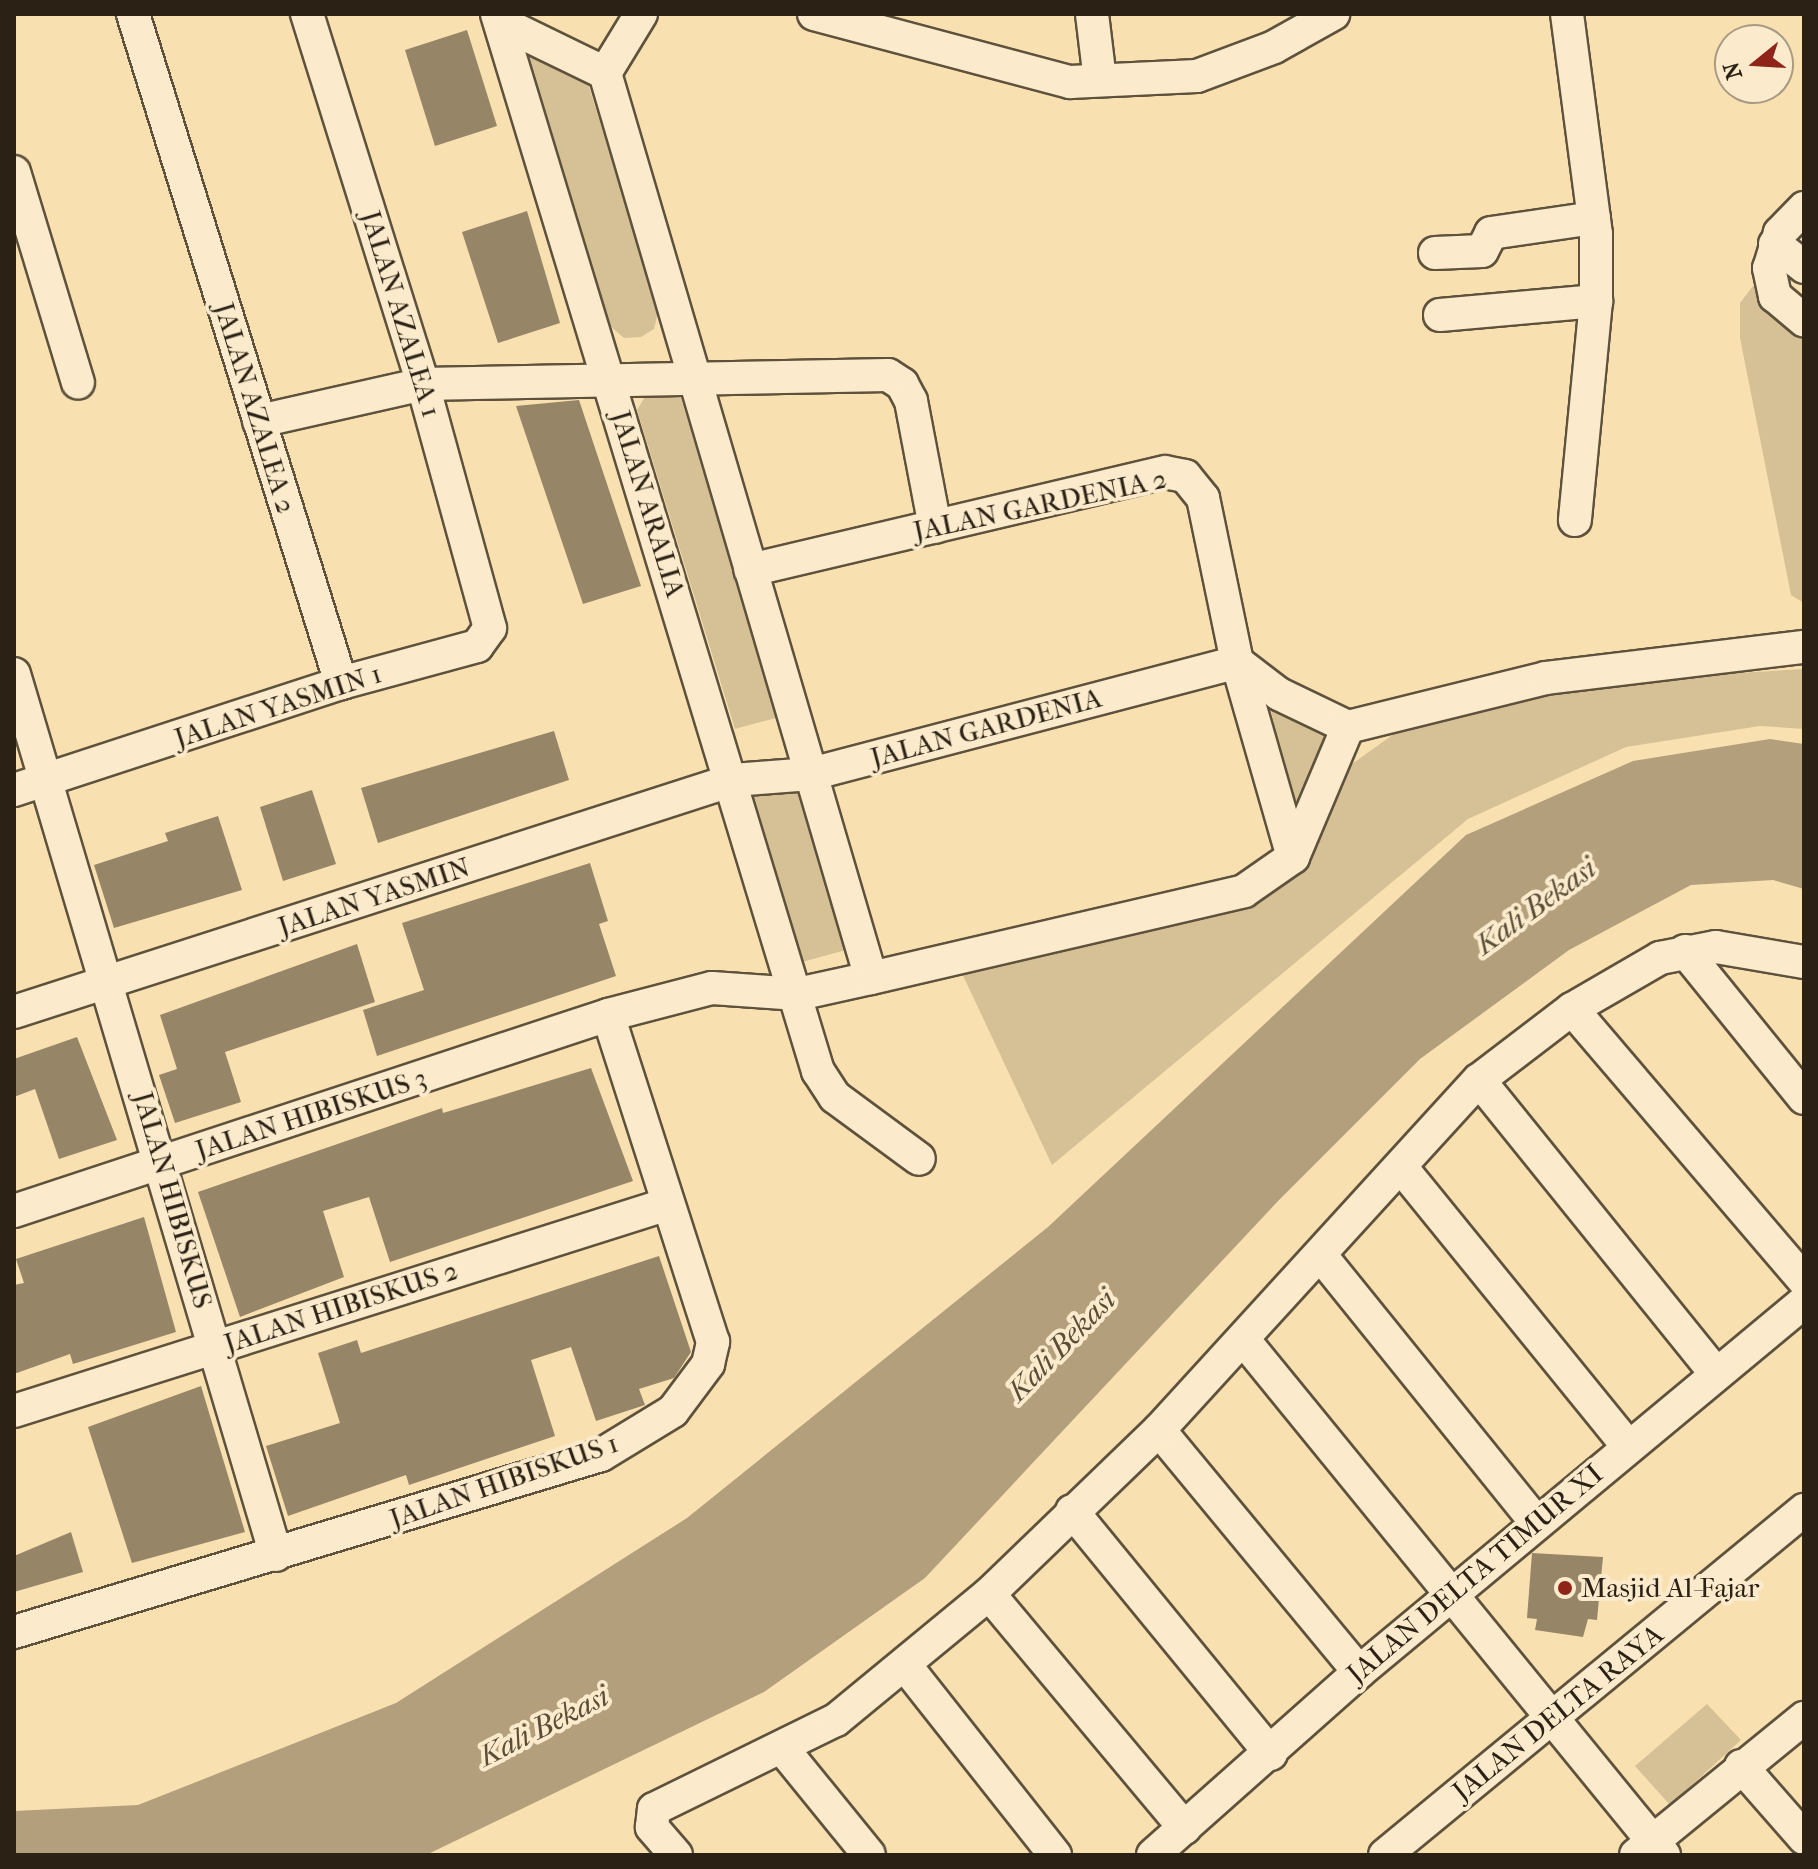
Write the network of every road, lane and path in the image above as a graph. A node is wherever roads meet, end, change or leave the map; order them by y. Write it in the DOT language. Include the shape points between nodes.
graph roads {
  1 [pos="133,14"];
  2 [pos="307,14"];
  3 [pos="641,14"];
  4 [pos="814,14"];
  5 [pos="1092,14"];
  6 [pos="1333,14"];
  7 [pos="1567,14"];
  8 [pos="499,18"];
  9 [pos="605,73"];
  10 [pos="1100,80"];
  11 [pos="14,172"];
  12 [pos="1804,208"];
  13 [pos="1594,218"];
  14 [pos="1775,244"];
  15 [pos="1435,253"];
  16 [pos="1804,267"];
  17 [pos="1596,301"];
  18 [pos="1440,315"];
  19 [pos="1804,320"];
  20 [pos="693,375"];
  21 [pos="78,383"];
  22 [pos="611,383"];
  23 [pos="423,384"];
  24 [pos="259,421"];
  25 [pos="1575,520"];
  26 [pos="935,527"];
  27 [pos="750,570"];
  28 [pos="491,615"];
  29 [pos="1804,647"];
  30 [pos="1237,662"];
  31 [pos="14,674"];
  32 [pos="341,683"];
  33 [pos="1348,727"];
  34 [pos="811,774"];
  35 [pos="47,780"];
  36 [pos="733,780"];
  37 [pos="14,790"];
  38 [pos="1293,857"];
  39 [pos="1685,951"];
  40 [pos="1804,962"];
  41 [pos="871,978"];
  42 [pos="109,984"];
  43 [pos="798,994"];
  44 [pos="1572,1009"];
  45 [pos="14,1012"];
  46 [pos="608,1015"];
  47 [pos="1479,1080"];
  48 [pos="1804,1098"];
  49 [pos="919,1159"];
  50 [pos="162,1164"];
  51 [pos="1401,1167"];
  52 [pos="668,1204"];
  53 [pos="14,1211"];
  54 [pos="1322,1257"];
  55 [pos="1804,1281"];
  56 [pos="1804,1302"];
  57 [pos="1243,1339"];
  58 [pos="215,1346"];
  59 [pos="1715,1373"];
  60 [pos="14,1411"];
  61 [pos="1159,1430"];
  62 [pos="1627,1445"];
  63 [pos="1804,1510"];
  64 [pos="1072,1511"];
  65 [pos="1536,1522"];
  66 [pos="276,1555"];
  67 [pos="989,1594"];
  68 [pos="1450,1595"];
  69 [pos="14,1632"];
  70 [pos="905,1665"];
  71 [pos="1359,1672"];
  72 [pos="1804,1718"];
  73 [pos="1552,1719"];
  74 [pos="783,1749"];
  75 [pos="1271,1754"];
  76 [pos="1741,1766"];
  77 [pos="1185,1828"];
  78 [pos="1804,1838"];
  79 [pos="1651,1851"];
  80 [pos="676,1855"];
  81 [pos="869,1855"];
  82 [pos="1055,1855"];
  83 [pos="1153,1855"];
  84 [pos="1385,1855"];
  1 -- 24 [label="street, JALAN AZALEA 2"];
  2 -- 23 [label="street, JALAN AZALEA 1"];
  3 -- 9 [label="street"];
  4 -- 10 [label="street" via="1017,72 1070,82"];
  5 -- 10 [label="street"];
  6 -- 10 [label="street" via="1274,47 1197,76"];
  7 -- 13 [label="street"];
  8 -- 9 [label="street"];
  8 -- 22 [label="street, JALAN ARALIA"];
  9 -- 20 [label="street"];
  11 -- 21 [label="street"];
  12 -- 14 [label="street"];
  13 -- 15 [label="street" via="1491,233 1482,251"];
  13 -- 17 [label="street"];
  14 -- 16 [label="street"];
  14 -- 19 [label="street" via="1772,288"];
  17 -- 18 [label="street"];
  17 -- 25 [label="street"];
  20 -- 22 [label="street"];
  20 -- 26 [label="street" via="895,380 911,401"];
  20 -- 27 [label="street"];
  22 -- 23 [label="street"];
  22 -- 36 [label="street, JALAN ARALIA"];
  23 -- 24 [label="street"];
  23 -- 28 [label="street, JALAN AZALEA 1"];
  24 -- 32 [label="street, JALAN AZALEA 2"];
  26 -- 27 [label="street, JALAN GARDENIA 2"];
  26 -- 30 [label="street, JALAN GARDENIA 2" via="1165,472 1185,476 1203,498"];
  27 -- 34 [label="street"];
  28 -- 32 [label="street, JALAN YASMIN 1" via="477,646"];
  29 -- 33 [label="street" via="1546,678 1397,710"];
  30 -- 33 [label="street" via="1279,694"];
  30 -- 34 [label="street, JALAN GARDENIA"];
  30 -- 38 [label="street, JALAN GARDENIA 2"];
  31 -- 35 [label="street, JALAN HIBISKUS"];
  32 -- 35 [label="street, JALAN YASMIN 1"];
  33 -- 38 [label="street"];
  34 -- 36 [label="street, JALAN GARDENIA"];
  34 -- 41 [label="street"];
  35 -- 37 [label="street, JALAN YASMIN 1"];
  35 -- 42 [label="street, JALAN HIBISKUS"];
  36 -- 42 [label="street, JALAN YASMIN"];
  36 -- 43 [label="street, JALAN ARALIA"];
  38 -- 41 [label="street, JALAN HIBISKUS 3" via="1244,891"];
  39 -- 40 [label="street" via="1743,948"];
  39 -- 44 [label="street" via="1647,964"];
  39 -- 48 [label="street"];
  41 -- 43 [label="street, JALAN HIBISKUS 3"];
  42 -- 45 [label="street, JALAN YASMIN"];
  42 -- 50 [label="street, JALAN HIBISKUS"];
  43 -- 46 [label="street, JALAN HIBISKUS 3" via="712,988"];
  43 -- 49 [label="street, JALAN ARALIA" via="824,1085"];
  44 -- 47 [label="street"];
  44 -- 55 [label="street"];
  46 -- 50 [label="street, JALAN HIBISKUS 3"];
  46 -- 52 [label="street, JALAN HIBISKUS 1"];
  47 -- 51 [label="street"];
  47 -- 59 [label="street"];
  50 -- 53 [label="street, JALAN HIBISKUS 3"];
  50 -- 58 [label="street, JALAN HIBISKUS"];
  51 -- 54 [label="street"];
  51 -- 62 [label="street"];
  52 -- 58 [label="street, JALAN HIBISKUS 2"];
  52 -- 66 [label="street, JALAN HIBISKUS 1" via="713,1342 702,1375 673,1411 601,1455"];
  54 -- 57 [label="street"];
  54 -- 65 [label="street"];
  56 -- 59 [label="street, JALAN DELTA TIMUR XI"];
  57 -- 61 [label="street"];
  57 -- 68 [label="street"];
  58 -- 60 [label="street, JALAN HIBISKUS 2"];
  58 -- 66 [label="street, JALAN HIBISKUS"];
  59 -- 62 [label="street, JALAN DELTA TIMUR XI"];
  61 -- 64 [label="street"];
  61 -- 71 [label="street"];
  62 -- 65 [label="street, JALAN DELTA TIMUR XI"];
  63 -- 73 [label="street, JALAN DELTA RAYA"];
  64 -- 67 [label="street"];
  64 -- 75 [label="street"];
  65 -- 68 [label="street, JALAN DELTA TIMUR XI"];
  66 -- 69 [label="street, JALAN HIBISKUS 1"];
  67 -- 70 [label="street"];
  67 -- 77 [label="street"];
  68 -- 71 [label="street, JALAN DELTA TIMUR XI"];
  68 -- 73 [label="street"];
  70 -- 74 [label="street" via="836,1720"];
  70 -- 82 [label="street"];
  71 -- 75 [label="street, JALAN DELTA TIMUR XI"];
  72 -- 76 [label="street"];
  73 -- 79 [label="street"];
  73 -- 84 [label="street, JALAN DELTA RAYA"];
  74 -- 80 [label="street" via="654,1809 652,1827"];
  74 -- 81 [label="street"];
  75 -- 77 [label="street, JALAN DELTA TIMUR XI"];
  76 -- 78 [label="street"];
  76 -- 79 [label="street"];
  77 -- 83 [label="street, JALAN DELTA TIMUR XI"];
}
